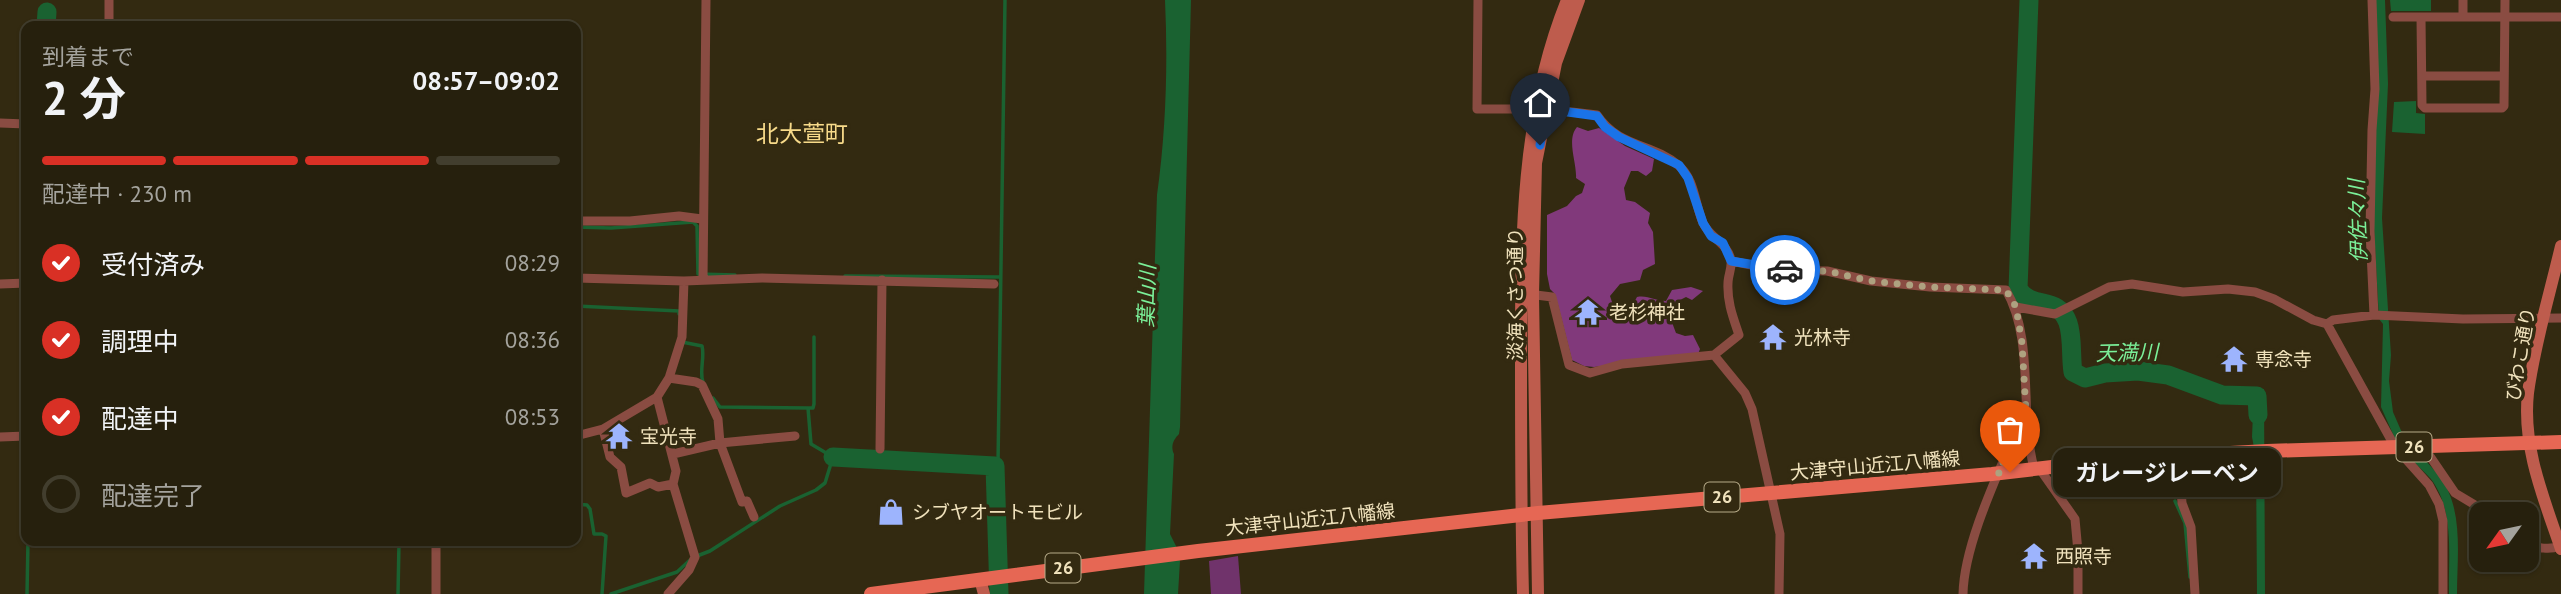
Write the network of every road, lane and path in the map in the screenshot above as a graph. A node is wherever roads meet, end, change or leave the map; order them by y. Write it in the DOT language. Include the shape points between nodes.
graph roads {
  1 [pos="109,0"];
  2 [pos="706,0"];
  3 [pos="1478,0"];
  4 [pos="1567,0"];
  5 [pos="1579,0"];
  6 [pos="2372,0"];
  7 [pos="2463,0"];
  8 [pos="2505,0"];
  9 [pos="2393,17"];
  10 [pos="2421,17"];
  11 [pos="2463,17"];
  12 [pos="2504,17"];
  13 [pos="2561,18"];
  14 [pos="109,21"];
  15 [pos="2423,76"];
  16 [pos="2504,76"];
  17 [pos="1540,109"];
  18 [pos="0,123"];
  19 [pos="21,124"];
  20 [pos="702,219"];
  21 [pos="581,221"];
  22 [pos="2561,246"];
  23 [pos="1731,261"];
  24 [pos="703,276"];
  25 [pos="581,278"];
  26 [pos="882,280"];
  27 [pos="684,281"];
  28 [pos="21,283"];
  29 [pos="0,284"];
  30 [pos="994,284"];
  31 [pos="1527,294"];
  32 [pos="2016,307"];
  33 [pos="2375,315"];
  34 [pos="2545,318"];
  35 [pos="2561,318"];
  36 [pos="2327,324"];
  37 [pos="1714,355"];
  38 [pos="669,378"];
  39 [pos="657,397"];
  40 [pos="2026,412"];
  41 [pos="603,429"];
  42 [pos="581,435"];
  43 [pos="21,436"];
  44 [pos="796,436"];
  45 [pos="0,437"];
  46 [pos="2561,442"];
  47 [pos="720,443"];
  48 [pos="2530,443"];
  49 [pos="2423,446"];
  50 [pos="2395,447"];
  51 [pos="880,449"];
  52 [pos="673,454"];
  53 [pos="2182,454"];
  54 [pos="2036,468"];
  55 [pos="1998,473"];
  56 [pos="2442,477"];
  57 [pos="673,484"];
  58 [pos="2430,485"];
  59 [pos="1771,493"];
  60 [pos="2470,502"];
  61 [pos="1538,513"];
  62 [pos="1521,515"];
  63 [pos="754,517"];
  64 [pos="436,546"];
  65 [pos="2539,546"];
  66 [pos="2561,547"];
  67 [pos="992,577"];
  68 [pos="436,594"];
  69 [pos="668,594"];
  70 [pos="871,594"];
  71 [pos="984,594"];
  72 [pos="1523,594"];
  73 [pos="1538,594"];
  74 [pos="1779,594"];
  75 [pos="1963,594"];
  76 [pos="2078,594"];
  77 [pos="2195,594"];
  78 [pos="2443,594"];
  1 -- 14 [label="street"];
  2 -- 20 [label="street"];
  3 -- 17 [label="street" via="1477,109"];
  4 -- 17 [label="street, 淡海くさつ通り" via="1554,31"];
  5 -- 17 [label="street, 淡海くさつ通り"];
  6 -- 33 [label="street" via="2375,89 2370,231"];
  7 -- 11 [label="street"];
  8 -- 12 [label="street"];
  9 -- 10 [label="street"];
  10 -- 11 [label="street"];
  10 -- 15 [label="street"];
  11 -- 12 [label="street"];
  12 -- 13 [label="street"];
  12 -- 16 [label="street"];
  15 -- 16 [label="street"];
  15 -- 16 [label="street" via="2425,108 2489,108 2504,106"];
  17 -- 23 [label="street" via="1597,116 1619,137 1679,165 1703,223 1711,236 1723,243"];
  17 -- 31 [label="street, 淡海くさつ通り" via="1527,168"];
  18 -- 19 [label="street"];
  20 -- 21 [label="street"];
  20 -- 24 [label="street"];
  22 -- 34 [label="street, びわこ通り"];
  23 -- 32 [label="street" via="1777,270 1827,271 1871,281 2006,290"];
  23 -- 37 [label="street" via="1728,303 1739,335"];
  24 -- 26 [label="street"];
  24 -- 27 [label="street"];
  25 -- 27 [label="street"];
  26 -- 30 [label="street"];
  26 -- 51 [label="street"];
  27 -- 38 [label="street" via="682,337"];
  28 -- 29 [label="street"];
  31 -- 37 [label="street" via="1552,297 1569,365 1590,373 1622,364"];
  31 -- 61 [label="street, 淡海くさつ通り"];
  31 -- 62 [label="street, 淡海くさつ通り"];
  32 -- 36 [label="street" via="2057,313 2109,287 2132,284 2183,292 2228,289 2255,292"];
  32 -- 40 [label="street"];
  33 -- 34 [label="street"];
  33 -- 36 [label="street"];
  34 -- 35 [label="street"];
  34 -- 48 [label="street, びわこ通り" via="2528,395"];
  36 -- 50 [label="street"];
  37 -- 59 [label="street" via="1752,409"];
  38 -- 39 [label="street"];
  38 -- 47 [label="street" via="702,386 718,419"];
  39 -- 41 [label="street"];
  39 -- 52 [label="street"];
  40 -- 54 [label="street" via="2028,444"];
  40 -- 55 [label="street"];
  41 -- 42 [label="street"];
  41 -- 57 [label="street" via="610,457 621,467 626,493 650,483 658,487"];
  43 -- 45 [label="street"];
  44 -- 47 [label="street"];
  46 -- 48 [label="main road, 大津守山近江八幡線 / 26"];
  47 -- 52 [label="street"];
  47 -- 63 [label="street" via="742,502 747,501"];
  48 -- 49 [label="main road, 大津守山近江八幡線 / 26"];
  48 -- 66 [label="street, びわこ通り"];
  49 -- 50 [label="main road, 大津守山近江八幡線 / 26"];
  49 -- 56 [label="street"];
  50 -- 53 [label="main road, 大津守山近江八幡線 / 26"];
  50 -- 58 [label="street"];
  52 -- 57 [label="street"];
  53 -- 54 [label="main road, 大津守山近江八幡線 / 26"];
  53 -- 77 [label="street" via="2182,503 2191,527"];
  54 -- 55 [label="main road, 大津守山近江八幡線 / 26"];
  54 -- 76 [label="street" via="2075,519"];
  55 -- 59 [label="main road, 大津守山近江八幡線 / 26"];
  55 -- 75 [label="street" via="1970,554"];
  56 -- 58 [label="street"];
  56 -- 60 [label="street"];
  57 -- 69 [label="street" via="695,557"];
  58 -- 78 [label="street" via="2443,521"];
  59 -- 61 [label="main road, 大津守山近江八幡線 / 26"];
  59 -- 74 [label="street" via="1780,534"];
  61 -- 62 [label="main road, 大津守山近江八幡線 / 26"];
  61 -- 73 [label="street, 淡海くさつ通り"];
  62 -- 67 [label="main road, 大津守山近江八幡線 / 26"];
  62 -- 72 [label="street, 淡海くさつ通り"];
  64 -- 68 [label="street"];
  65 -- 66 [label="street"];
  67 -- 70 [label="main road, 26"];
  67 -- 71 [label="street"];
}
